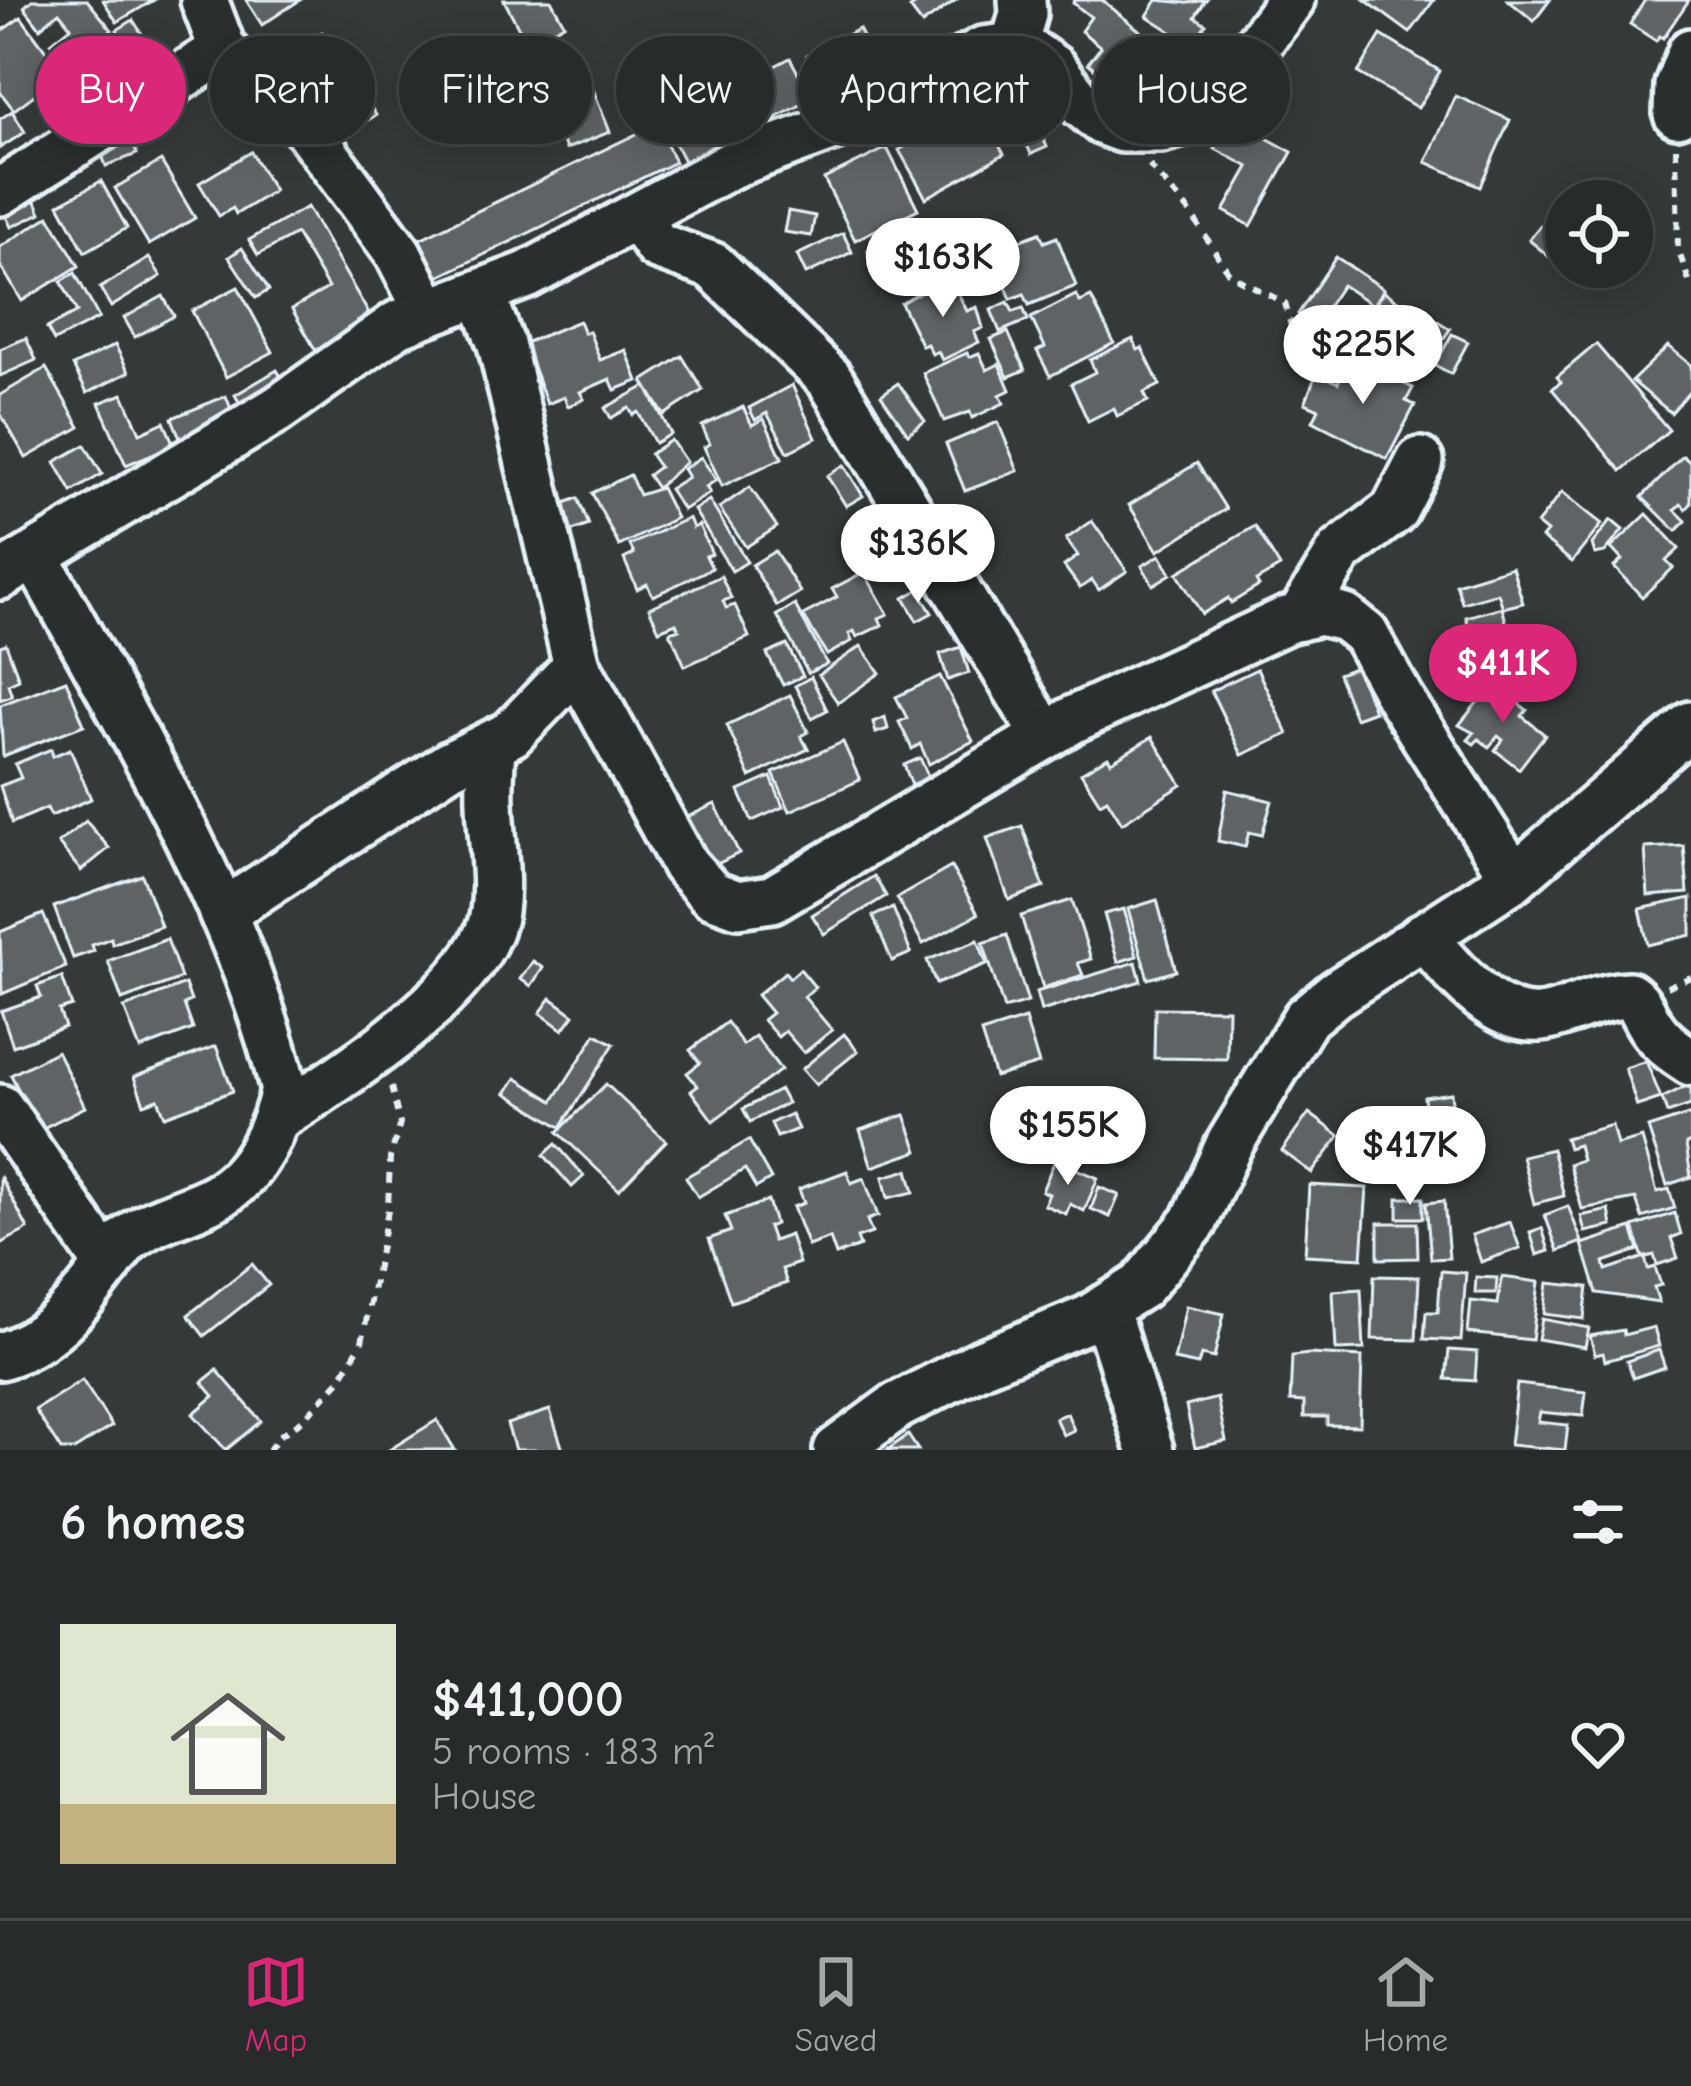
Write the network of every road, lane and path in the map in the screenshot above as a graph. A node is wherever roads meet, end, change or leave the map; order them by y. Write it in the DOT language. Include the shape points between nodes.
graph roads {
  1 [pos="203,0"];
  2 [pos="1022,0"];
  3 [pos="1291,0"];
  4 [pos="217,36"];
  5 [pos="1017,36"];
  6 [pos="1264,36"];
  7 [pos="1691,52"];
  8 [pos="210,58"];
  9 [pos="1070,90"];
  10 [pos="1677,114"];
  11 [pos="1094,115"];
  12 [pos="798,140"];
  13 [pos="318,144"];
  14 [pos="1134,144"];
  15 [pos="0,192"];
  16 [pos="637,217"];
  17 [pos="1691,287"];
  18 [pos="482,295"];
  19 [pos="428,312"];
  20 [pos="1299,358"];
  21 [pos="1420,461"];
  22 [pos="18,567"];
  23 [pos="1300,616"];
  24 [pos="577,666"];
  25 [pos="1691,725"];
  26 [pos="1046,736"];
  27 [pos="492,747"];
  28 [pos="1514,878"];
  29 [pos="222,913"];
  30 [pos="1424,936"];
  31 [pos="385,1046"];
  32 [pos="1691,1062"];
  33 [pos="0,1108"];
  34 [pos="278,1117"];
  35 [pos="108,1265"];
  36 [pos="1105,1308"];
  37 [pos="0,1356"];
  38 [pos="269,1450"];
  39 [pos="837,1450"];
  40 [pos="1150,1450"];
  1 -- 4 [label="street"];
  2 -- 5 [label="street"];
  3 -- 6 [label="street"];
  7 -- 10 [label="street"];
  8 -- 15 [label="street"];
  9 -- 11 [label="street"];
  10 -- 17 [label="path" via="1678,249"];
  12 -- 16 [label="street" via="731,165"];
  13 -- 19 [label="street" via="398,253"];
  14 -- 20 [label="path" via="1230,275 1285,303"];
  16 -- 18 [label="street"];
  16 -- 26 [label="street" via="657,246 713,266 829,378"];
  18 -- 19 [label="street"];
  18 -- 24 [label="street" via="501,344"];
  19 -- 22 [label="street"];
  21 -- 23 [label="street" via="1394,511 1340,552"];
  22 -- 29 [label="street" via="182,827"];
  23 -- 26 [label="street"];
  23 -- 28 [label="street" via="1345,617 1365,634"];
  24 -- 26 [label="street" via="686,865 711,895 738,904 772,898"];
  24 -- 27 [label="street"];
  25 -- 28 [label="street"];
  27 -- 29 [label="street" via="449,765"];
  27 -- 31 [label="street" via="495,886 487,935 471,962"];
  28 -- 30 [label="street"];
  29 -- 34 [label="street" via="277,1062 284,1090"];
  30 -- 32 [label="street" via="1507,1014 1530,1021 1629,994 1667,1046"];
  30 -- 36 [label="street" via="1306,1018 1229,1145 1194,1222 1141,1286"];
  31 -- 34 [label="street"];
  31 -- 38 [label="path" via="400,1124 362,1342 338,1381"];
  33 -- 35 [label="street"];
  34 -- 35 [label="street" via="239,1179 158,1219 124,1242"];
  35 -- 37 [label="street" via="70,1316"];
  36 -- 39 [label="street" via="897,1406"];
  36 -- 40 [label="street"];
}
